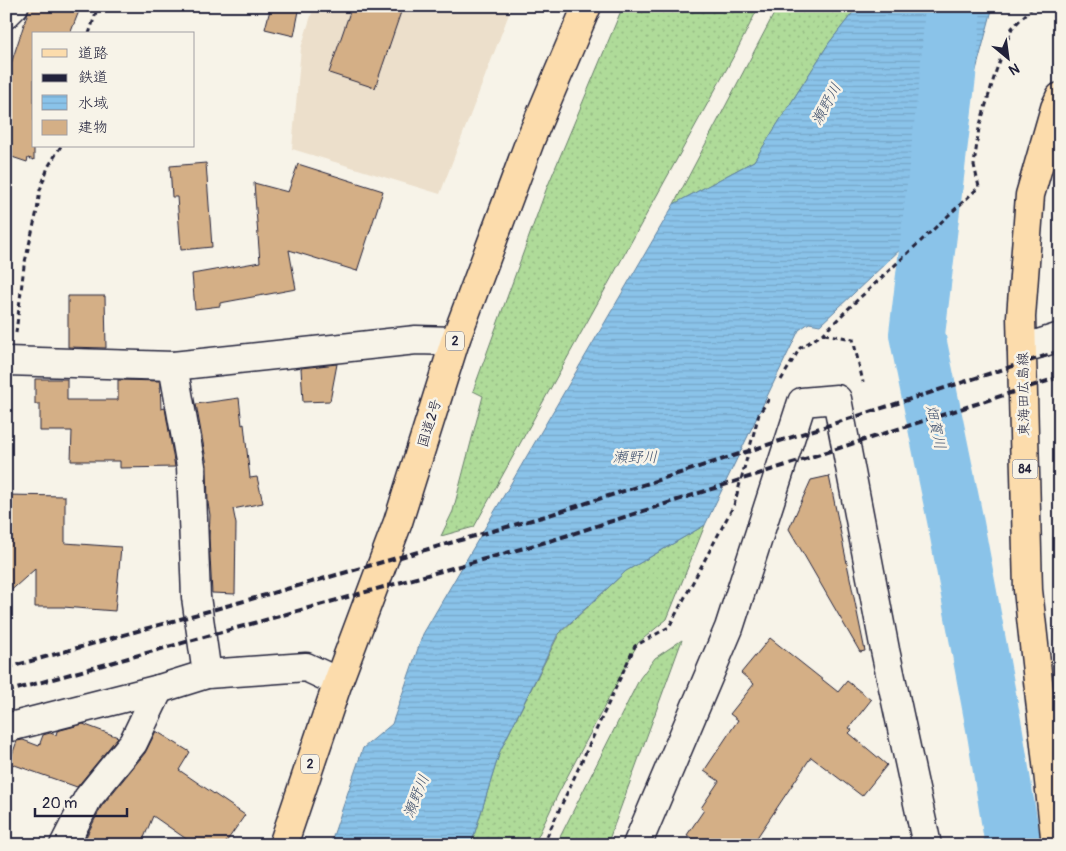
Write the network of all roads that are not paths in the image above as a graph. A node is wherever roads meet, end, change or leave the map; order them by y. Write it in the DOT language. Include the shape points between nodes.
graph roads {
  1 [pos="14,6"];
  2 [pos="587,6"];
  3 [pos="6,14"];
  4 [pos="1060,97"];
  5 [pos="1060,337"];
  6 [pos="455,341"];
  7 [pos="1022,349"];
  8 [pos="11,361"];
  9 [pos="173,366"];
  10 [pos="207,674"];
  11 [pos="338,682"];
  12 [pos="160,689"];
  13 [pos="6,728"];
  14 [pos="64,845"];
  15 [pos="283,845"];
  16 [pos="637,845"];
  17 [pos="927,845"];
  18 [pos="1056,845"];
  1 -- 3 [label="street"];
  2 -- 6 [label="main road, 国道2号 / 2" via="531,138"];
  4 -- 7 [label="main road, 東海田広島線 / 84" via="1030,195 1021,317"];
  5 -- 7 [label="street"];
  6 -- 9 [label="street" via="416,340"];
  6 -- 11 [label="main road, 国道2号 / 2" via="398,522"];
  7 -- 18 [label="main road, 東海田広島線 / 84" via="1028,590"];
  8 -- 9 [label="street"];
  9 -- 10 [label="street" via="191,466 196,597"];
  10 -- 11 [label="street" via="306,667"];
  10 -- 12 [label="street"];
  11 -- 15 [label="main road, 国道2号 / 2"];
  12 -- 13 [label="street"];
  12 -- 14 [label="street" via="133,743 88,798"];
  16 -- 17 [label="street" via="729,628 802,402 837,399 884,650"];
}
